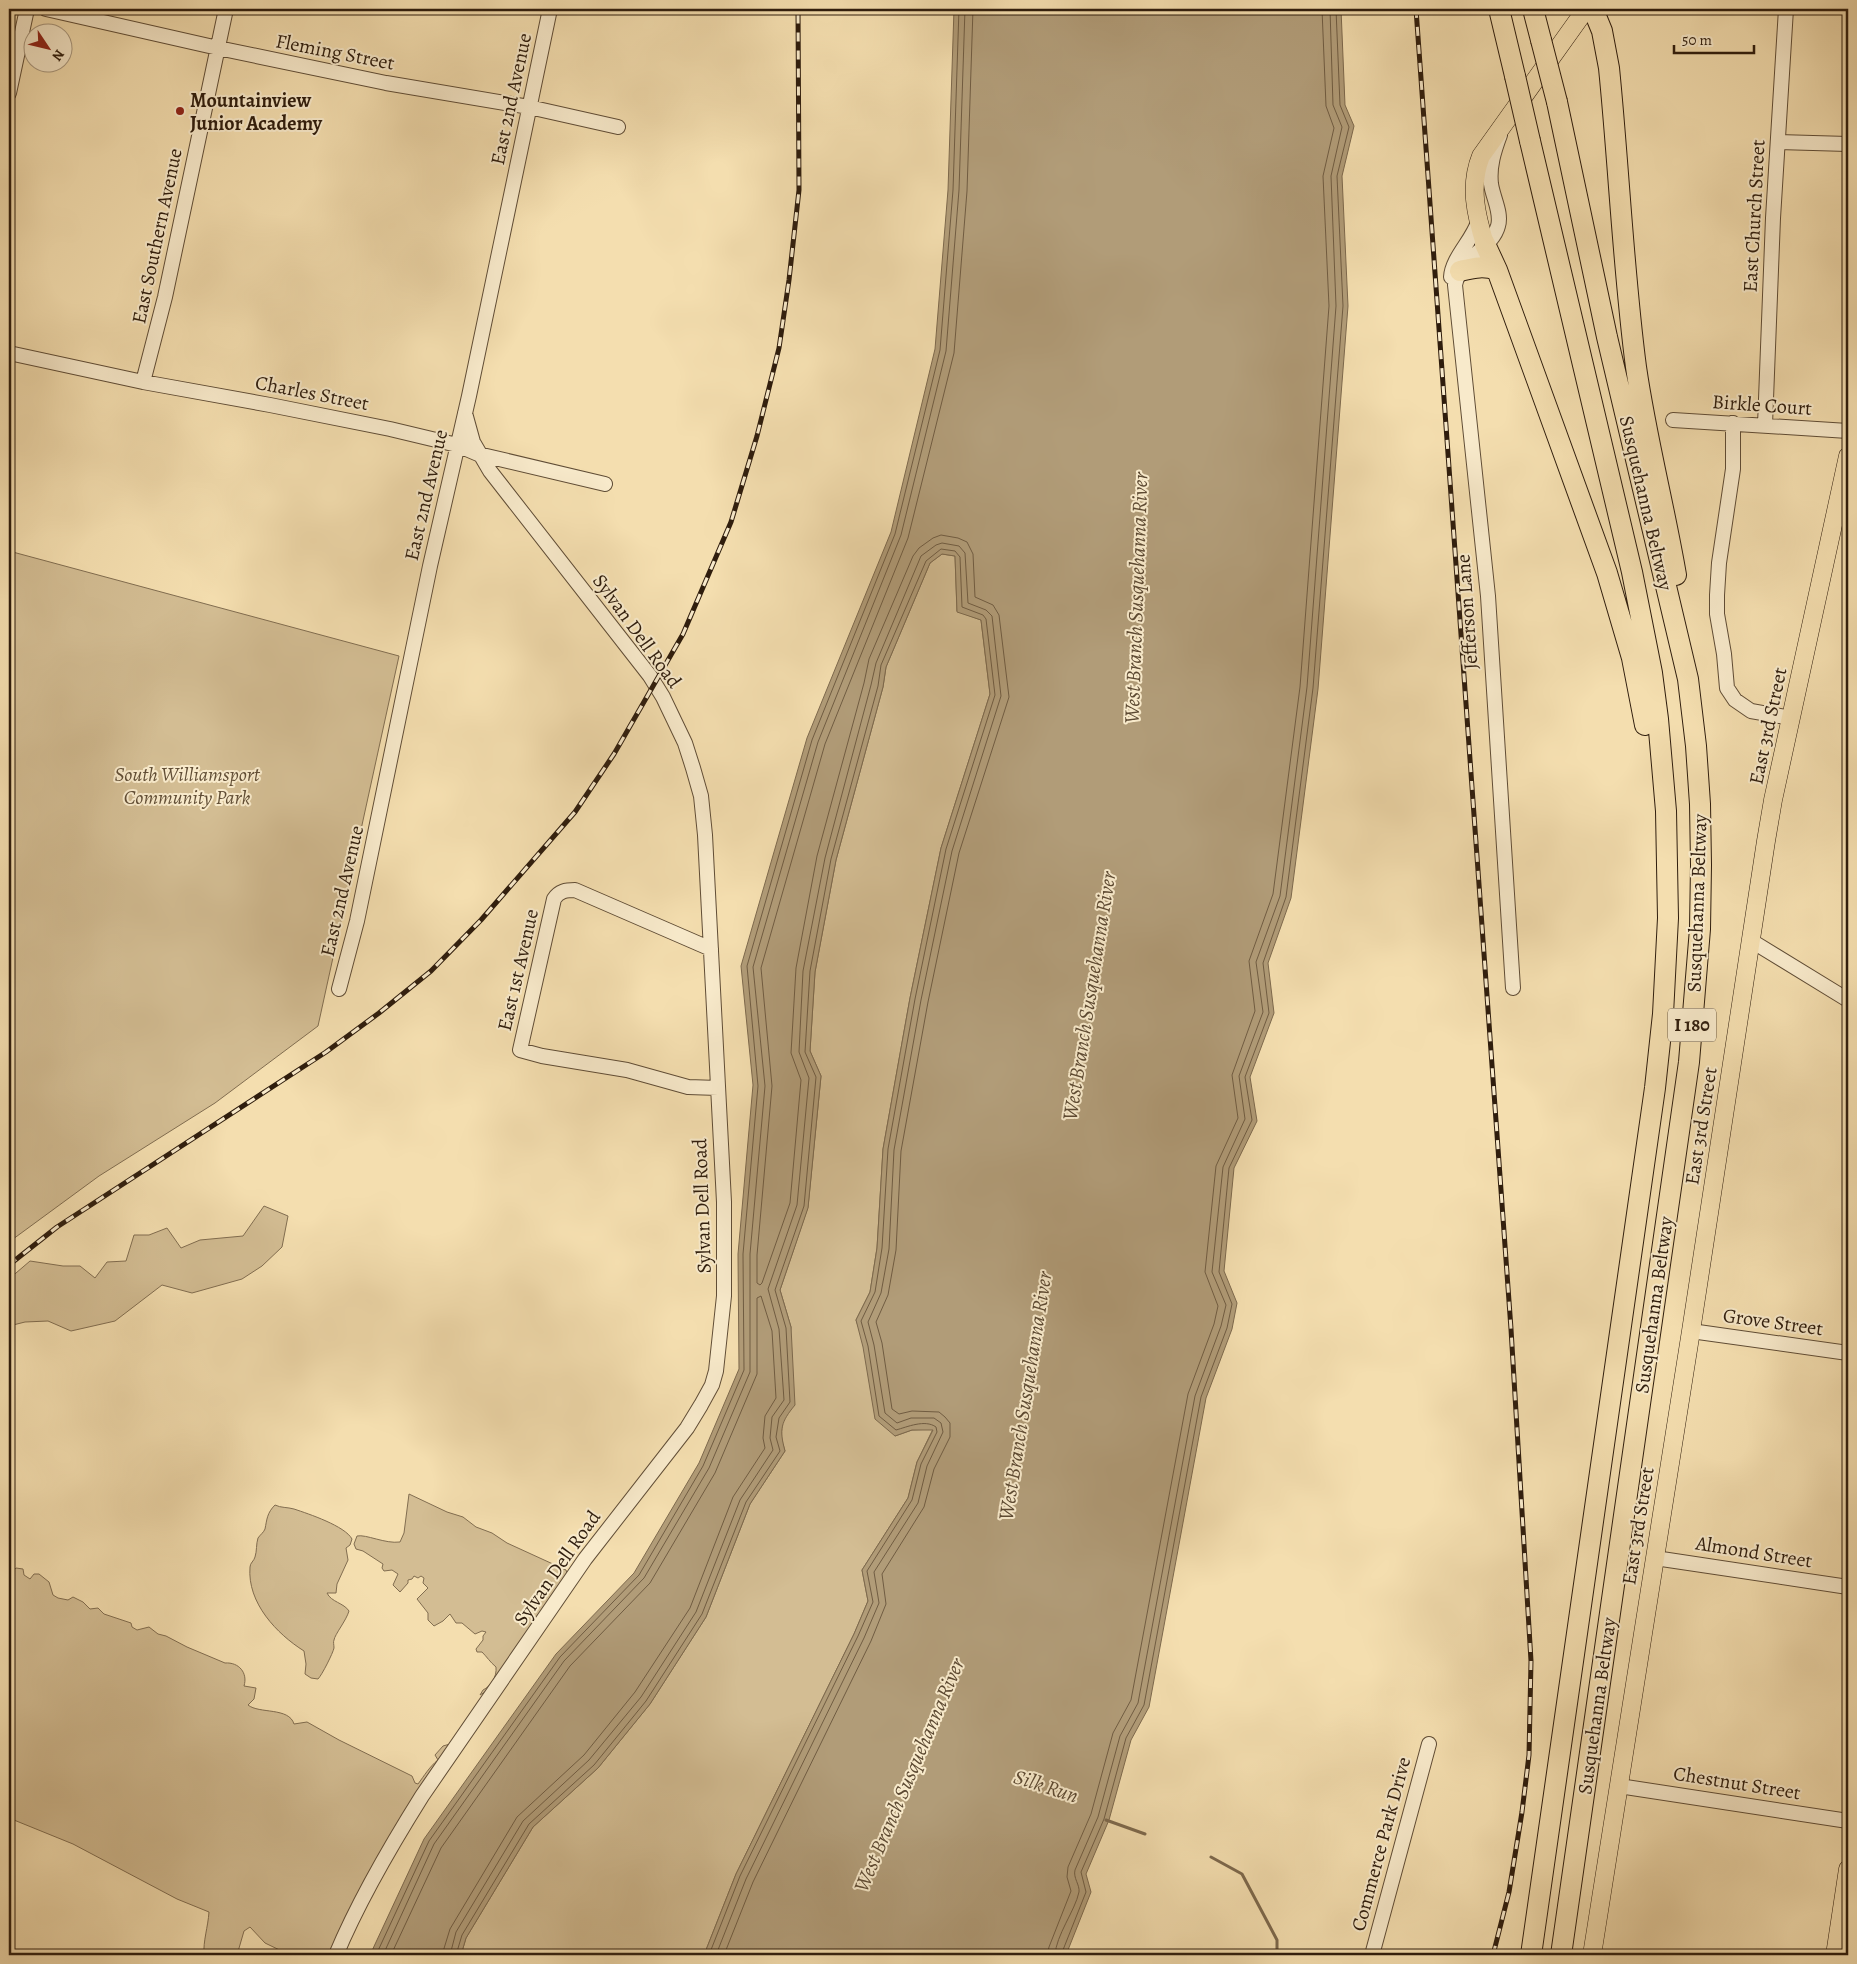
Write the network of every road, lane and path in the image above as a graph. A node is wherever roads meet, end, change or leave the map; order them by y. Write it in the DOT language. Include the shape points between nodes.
graph roads {
  1 [pos="27,9"];
  2 [pos="46,9"];
  3 [pos="226,9"];
  4 [pos="550,9"];
  5 [pos="1499,9"];
  6 [pos="1534,9"];
  7 [pos="1586,9"];
  8 [pos="1594,9"];
  9 [pos="1786,9"];
  10 [pos="218,48"];
  11 [pos="9,93"];
  12 [pos="529,107"];
  13 [pos="1506,121"];
  14 [pos="618,127"];
  15 [pos="1778,142"];
  16 [pos="1848,144"];
  17 [pos="1478,222"];
  18 [pos="1485,244"];
  19 [pos="1496,270"];
  20 [pos="1457,278"];
  21 [pos="9,353"];
  22 [pos="143,382"];
  23 [pos="465,413"];
  24 [pos="1673,420"];
  25 [pos="1733,423"];
  26 [pos="1765,425"];
  27 [pos="1848,431"];
  28 [pos="457,445"];
  29 [pos="478,454"];
  30 [pos="1848,456"];
  31 [pos="605,484"];
  32 [pos="1688,679"];
  33 [pos="1791,718"];
  34 [pos="1750,940"];
  35 [pos="711,949"];
  36 [pos="1667,960"];
  37 [pos="1513,988"];
  38 [pos="340,989"];
  39 [pos="1848,1000"];
  40 [pos="718,1088"];
  41 [pos="1691,1331"];
  42 [pos="1848,1353"];
  43 [pos="1655,1558"];
  44 [pos="1848,1587"];
  45 [pos="1429,1744"];
  46 [pos="1619,1786"];
  47 [pos="1848,1821"];
  48 [pos="1848,1869"];
  49 [pos="336,1955"];
  50 [pos="1372,1955"];
  51 [pos="1531,1955"];
  52 [pos="1561,1955"];
  53 [pos="1592,1955"];
  54 [pos="1835,1955"];
  1 -- 11 [label="street"];
  2 -- 10 [label="street, Fleming Street"];
  3 -- 10 [label="street, East Southern Avenue"];
  4 -- 12 [label="street, East 2nd Avenue"];
  5 -- 36 [label="highway, Susquehanna Beltway / I 180, bridge" via="1608,469 1652,673 1666,811"];
  6 -- 32 [label="highway, Susquehanna Beltway / I 180, bridge"];
  7 -- 13 [label="main road"];
  8 -- 32 [label="highway" via="1609,68 1636,367 1670,537"];
  9 -- 15 [label="street, East Church Street"];
  10 -- 12 [label="street, Fleming Street" via="386,83"];
  10 -- 22 [label="street, East Southern Avenue" via="165,297"];
  12 -- 14 [label="street, Fleming Street"];
  12 -- 23 [label="street, East 2nd Avenue"];
  13 -- 17 [label="main road" via="1478,164 1474,189"];
  13 -- 18 [label="street" via="1490,172 1500,215 1499,224"];
  15 -- 16 [label="street"];
  15 -- 26 [label="street, East Church Street"];
  17 -- 18 [label="main road"];
  17 -- 20 [label="street, Jefferson Lane" via="1454,265 1451,278"];
  18 -- 19 [label="highway"];
  18 -- 20 [label="street" via="1470,258"];
  19 -- 20 [label="highway" via="1487,266 1476,267"];
  19 -- 36 [label="highway" via="1607,573 1632,658 1652,769"];
  20 -- 37 [label="street, Jefferson Lane" via="1488,596"];
  21 -- 22 [label="street, Charles Street"];
  22 -- 28 [label="street, Charles Street"];
  23 -- 28 [label="street, East 2nd Avenue"];
  23 -- 29 [label="street, Sylvan Dell Road"];
  24 -- 25 [label="street, Birkle Court"];
  25 -- 26 [label="street, Birkle Court"];
  25 -- 33 [label="street" via="1733,469 1717,595 1725,677 1735,700 1751,711"];
  26 -- 27 [label="street, Birkle Court"];
  28 -- 29 [label="street, Charles Street"];
  28 -- 38 [label="street, East 2nd Avenue"];
  29 -- 31 [label="street, Charles Street"];
  29 -- 35 [label="street, Sylvan Dell Road" via="650,676 685,742 701,796"];
  30 -- 33 [label="main road, East 3rd Street"];
  32 -- 52 [label="highway, Susquehanna Beltway / I 180" via="1696,746 1701,865 1700,929 1689,1062"];
  33 -- 34 [label="main road, East 3rd Street" via="1773,800"];
  34 -- 39 [label="street"];
  34 -- 41 [label="main road, East 3rd Street"];
  35 -- 40 [label="street, Sylvan Dell Road"];
  35 -- 40 [label="street, East 1st Avenue" via="575,890 557,894 520,1050 627,1070 688,1087"];
  36 -- 51 [label="highway, Susquehanna Beltway / I 180" via="1655,1088"];
  40 -- 49 [label="street, Sylvan Dell Road" via="725,1248 721,1339 712,1385 687,1428 585,1559 422,1796 357,1908"];
  41 -- 42 [label="street, Grove Street"];
  41 -- 43 [label="main road, East 3rd Street"];
  43 -- 44 [label="street, Almond Street"];
  43 -- 46 [label="main road, East 3rd Street"];
  45 -- 50 [label="street, Commerce Park Drive"];
  46 -- 47 [label="street, Chestnut Street"];
  46 -- 53 [label="main road, East 3rd Street"];
  48 -- 54 [label="main road"];
}
